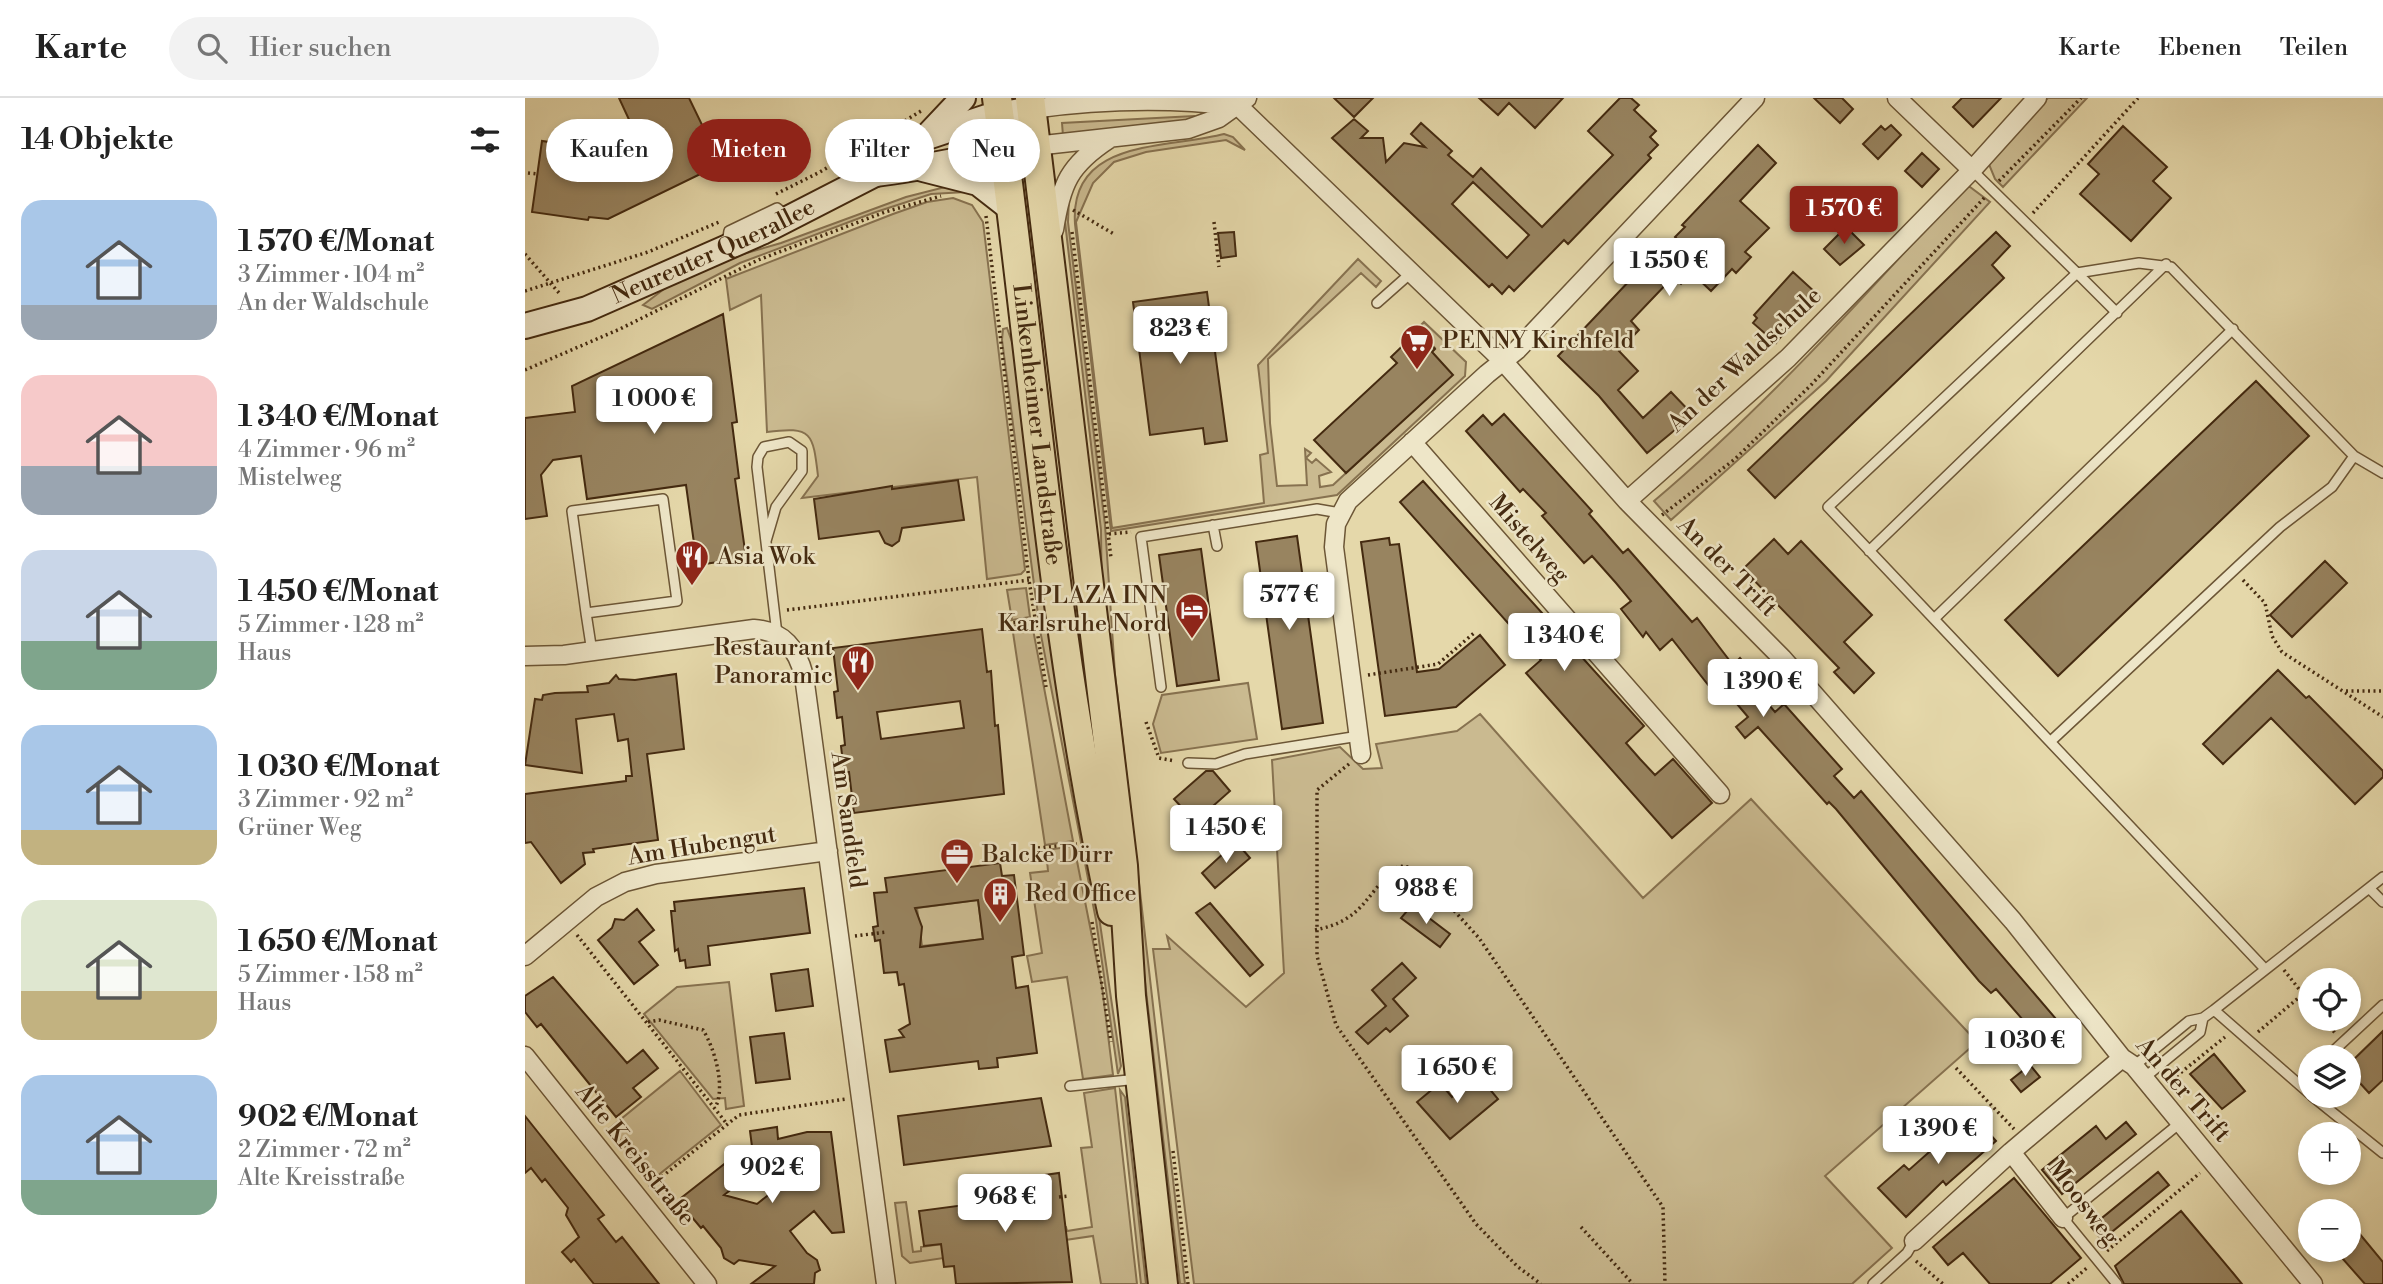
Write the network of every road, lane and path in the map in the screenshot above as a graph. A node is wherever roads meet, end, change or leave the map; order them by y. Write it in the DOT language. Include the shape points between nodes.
graph roads {
  1 [pos="963,98"];
  2 [pos="1755,98"];
  3 [pos="1897,98"];
  4 [pos="2037,98"];
  5 [pos="2081,98"];
  6 [pos="2138,98"];
  7 [pos="1238,101"];
  8 [pos="1030,104"];
  9 [pos="998,106"];
  10 [pos="922,110"];
  11 [pos="934,129"];
  12 [pos="934,133"];
  13 [pos="1112,137"];
  14 [pos="1040,145"];
  15 [pos="1972,170"];
  16 [pos="934,172"];
  17 [pos="528,173"];
  18 [pos="538,174"];
  19 [pos="860,182"];
  20 [pos="1007,182"];
  21 [pos="1039,182"];
  22 [pos="1992,188"];
  23 [pos="775,195"];
  24 [pos="950,195"];
  25 [pos="1010,208"];
  26 [pos="1071,209"];
  27 [pos="729,217"];
  28 [pos="1214,222"];
  29 [pos="2030,225"];
  30 [pos="1114,234"];
  31 [pos="525,254"];
  32 [pos="1049,264"];
  33 [pos="2166,264"];
  34 [pos="1219,267"];
  35 [pos="1412,272"];
  36 [pos="2077,273"];
  37 [pos="549,284"];
  38 [pos="525,291"];
  39 [pos="562,296"];
  40 [pos="1377,303"];
  41 [pos="587,309"];
  42 [pos="2117,313"];
  43 [pos="525,326"];
  44 [pos="2232,329"];
  45 [pos="525,343"];
  46 [pos="1503,361"];
  47 [pos="525,370"];
  48 [pos="1412,442"];
  49 [pos="2354,456"];
  50 [pos="2383,473"];
  51 [pos="1627,501"];
  52 [pos="1340,513"];
  53 [pos="1648,523"];
  54 [pos="1213,526"];
  55 [pos="1109,534"];
  56 [pos="1141,537"];
  57 [pos="766,541"];
  58 [pos="1217,547"];
  59 [pos="1869,551"];
  60 [pos="2234,571"];
  61 [pos="1029,580"];
  62 [pos="775,611"];
  63 [pos="586,613"];
  64 [pos="1004,618"];
  65 [pos="1934,619"];
  66 [pos="1034,620"];
  67 [pos="1474,633"];
  68 [pos="777,634"];
  69 [pos="592,652"];
  70 [pos="525,656"];
  71 [pos="1352,678"];
  72 [pos="1161,687"];
  73 [pos="2344,691"];
  74 [pos="2383,691"];
  75 [pos="2383,717"];
  76 [pos="1146,722"];
  77 [pos="2051,741"];
  78 [pos="1360,745"];
  79 [pos="1188,763"];
  80 [pos="1720,794"];
  81 [pos="1077,844"];
  82 [pos="1038,848"];
  83 [pos="828,851"];
  84 [pos="2383,877"];
  85 [pos="2369,888"];
  86 [pos="2383,902"];
  87 [pos="566,922"];
  88 [pos="1315,930"];
  89 [pos="887,932"];
  90 [pos="840,938"];
  91 [pos="525,956"];
  92 [pos="2276,961"];
  93 [pos="2265,969"];
  94 [pos="2298,988"];
  95 [pos="1131,996"];
  96 [pos="2298,998"];
  97 [pos="2383,1005"];
  98 [pos="2214,1010"];
  99 [pos="2203,1018"];
  100 [pos="648,1022"];
  101 [pos="2235,1028"];
  102 [pos="2333,1031"];
  103 [pos="2248,1040"];
  104 [pos="2342,1042"];
  105 [pos="2339,1045"];
  106 [pos="525,1056"];
  107 [pos="2134,1067"];
  108 [pos="1956,1068"];
  109 [pos="2181,1072"];
  110 [pos="1140,1079"];
  111 [pos="2298,1083"];
  112 [pos="1070,1086"];
  113 [pos="861,1097"];
  114 [pos="2327,1108"];
  115 [pos="715,1109"];
  116 [pos="2180,1123"];
  117 [pos="727,1124"];
  118 [pos="2018,1147"];
  119 [pos="2383,1153"];
  120 [pos="2213,1163"];
  121 [pos="1068,1196"];
  122 [pos="1059,1197"];
  123 [pos="637,1198"];
  124 [pos="2063,1218"];
  125 [pos="1581,1227"];
  126 [pos="1910,1247"];
  127 [pos="2096,1260"];
  128 [pos="890,1281"];
  129 [pos="707,1284"];
  130 [pos="1163,1284"];
  131 [pos="1541,1284"];
  132 [pos="1633,1284"];
  133 [pos="1665,1284"];
  134 [pos="1873,1284"];
  135 [pos="1943,1284"];
  136 [pos="2068,1284"];
  137 [pos="2117,1284"];
  138 [pos="2313,1284"];
  1 -- 11 [label="street"];
  2 -- 46 [label="street"];
  3 -- 15 [label="street"];
  4 -- 15 [label="street, An der Waldschule"];
  5 -- 22 [label="path"];
  6 -- 29 [label="path" via="2035,208"];
  7 -- 8 [label="street"];
  7 -- 13 [label="street" via="1207,124"];
  7 -- 35 [label="street, An der Trift"];
  8 -- 9 [label="street, Neureuter Querallee"];
  9 -- 12 [label="street, Neureuter Querallee"];
  10 -- 23 [label="path"];
  13 -- 14 [label="street"];
  13 -- 32 [label="street, Linkenheimer Landstraße" via="1081,159 1063,185"];
  15 -- 22 [label="lane"];
  15 -- 51 [label="street, An der Waldschule" via="1788,358"];
  16 -- 25 [label="street" via="978,183"];
  17 -- 18 [label="path"];
  19 -- 41 [label="street, Neureuter Querallee"];
  20 -- 25 [label="main road, Linkenheimer Landstraße"];
  21 -- 32 [label="main road, Linkenheimer Landstraße"];
  22 -- 29 [label="lane"];
  22 -- 53 [label="path" via="1811,386 1735,459 1676,508"];
  24 -- 47 [label="path" via="895,209 748,264 620,329"];
  25 -- 95 [label="main road, Linkenheimer Landstraße" via="1074,709"];
  26 -- 30 [label="path"];
  27 -- 37 [label="path" via="648,252"];
  28 -- 34 [label="path"];
  29 -- 36 [label="lane"];
  31 -- 37 [label="path"];
  32 -- 95 [label="main road, Linkenheimer Landstraße" via="1123,866"];
  33 -- 36 [label="lane" via="2139,262"];
  33 -- 42 [label="lane"];
  33 -- 44 [label="lane"];
  35 -- 40 [label="lane"];
  35 -- 46 [label="street, An der Trift"];
  36 -- 42 [label="lane"];
  36 -- 59 [label="lane" via="1828,508"];
  37 -- 38 [label="path"];
  37 -- 39 [label="path"];
  41 -- 43 [label="street, Neureuter Querallee"];
  41 -- 45 [label="street, Neureuter Querallee" via="560,329"];
  42 -- 59 [label="lane"];
  44 -- 49 [label="lane"];
  44 -- 65 [label="lane"];
  46 -- 48 [label="street"];
  46 -- 51 [label="street, An der Trift"];
  48 -- 52 [label="street"];
  48 -- 80 [label="street, Mistelweg"];
  49 -- 50 [label="lane"];
  49 -- 60 [label="lane" via="2337,482"];
  51 -- 53 [label="street, An der Trift"];
  52 -- 54 [label="lane" via="1317,509"];
  52 -- 71 [label="street" via="1333,547"];
  53 -- 107 [label="street, An der Trift" via="1781,657 1878,765"];
  54 -- 56 [label="lane"];
  54 -- 58 [label="lane"];
  55 -- 56 [label="path" via="1130,531"];
  56 -- 72 [label="lane"];
  57 -- 57 [label="lane" via="776,507 802,471 801,451 789,442 772,443 758,457"];
  57 -- 62 [label="lane"];
  59 -- 65 [label="lane"];
  60 -- 73 [label="path" via="2265,603 2272,636 2282,652"];
  60 -- 77 [label="lane"];
  61 -- 62 [label="path"];
  62 -- 68 [label="lane"];
  63 -- 63 [label="lane" via="677,601 663,499 572,511"];
  63 -- 69 [label="lane"];
  64 -- 66 [label="path" via="1011,623"];
  65 -- 77 [label="lane"];
  67 -- 71 [label="path" via="1438,664"];
  68 -- 69 [label="street" via="754,629"];
  68 -- 83 [label="street, Am Sandfeld" via="796,653 804,676"];
  69 -- 70 [label="street"];
  71 -- 78 [label="street"];
  73 -- 74 [label="path"];
  73 -- 75 [label="path"];
  76 -- 79 [label="path" via="1160,758"];
  77 -- 93 [label="lane"];
  78 -- 79 [label="lane" via="1245,754 1216,764"];
  78 -- 88 [label="path" via="1317,790"];
  81 -- 82 [label="path"];
  83 -- 87 [label="street, Am Hubengut" via="640,877 611,888"];
  83 -- 90 [label="street, Am Sandfeld"];
  84 -- 85 [label="lane"];
  85 -- 86 [label="lane"];
  85 -- 92 [label="lane"];
  87 -- 91 [label="street, Am Hubengut"];
  87 -- 100 [label="path"];
  88 -- 131 [label="path" via="1319,974 1336,1025 1476,1224"];
  88 -- 133 [label="path" via="1340,925 1399,866 1409,867 1426,880 1479,938 1663,1207"];
  89 -- 90 [label="path"];
  90 -- 113 [label="street, Am Sandfeld"];
  92 -- 93 [label="lane"];
  92 -- 94 [label="path"];
  93 -- 98 [label="lane"];
  95 -- 110 [label="main road, Linkenheimer Landstraße"];
  96 -- 103 [label="path"];
  97 -- 104 [label="lane"];
  98 -- 99 [label="lane"];
  98 -- 101 [label="lane"];
  99 -- 107 [label="lane" via="2189,1021"];
  99 -- 107 [label="lane" via="2200,1032"];
  100 -- 115 [label="path"];
  100 -- 115 [label="path" via="659,1020 703,1030 712,1044 722,1086"];
  101 -- 103 [label="lane"];
  101 -- 109 [label="path"];
  102 -- 104 [label="path"];
  103 -- 111 [label="lane"];
  104 -- 105 [label="lane"];
  106 -- 123 [label="street, Alte Kreisstraße"];
  107 -- 116 [label="street, An der Trift"];
  107 -- 118 [label="street"];
  108 -- 118 [label="path"];
  110 -- 112 [label="lane"];
  110 -- 130 [label="main road, Linkenheimer Landstraße"];
  113 -- 117 [label="path" via="745,1112"];
  113 -- 128 [label="street, Am Sandfeld"];
  114 -- 119 [label="lane"];
  115 -- 117 [label="path"];
  116 -- 120 [label="street, An der Trift"];
  116 -- 124 [label="lane"];
  117 -- 123 [label="path"];
  118 -- 124 [label="street, Moosweg"];
  118 -- 126 [label="street"];
  120 -- 127 [label="path"];
  120 -- 138 [label="street, An der Trift"];
  121 -- 122 [label="path"];
  123 -- 129 [label="street, Alte Kreisstraße"];
  124 -- 127 [label="lane, Moosweg"];
  125 -- 132 [label="path"];
  126 -- 134 [label="lane"];
  126 -- 135 [label="path"];
  127 -- 136 [label="path"];
  127 -- 137 [label="lane, Moosweg"];
}
